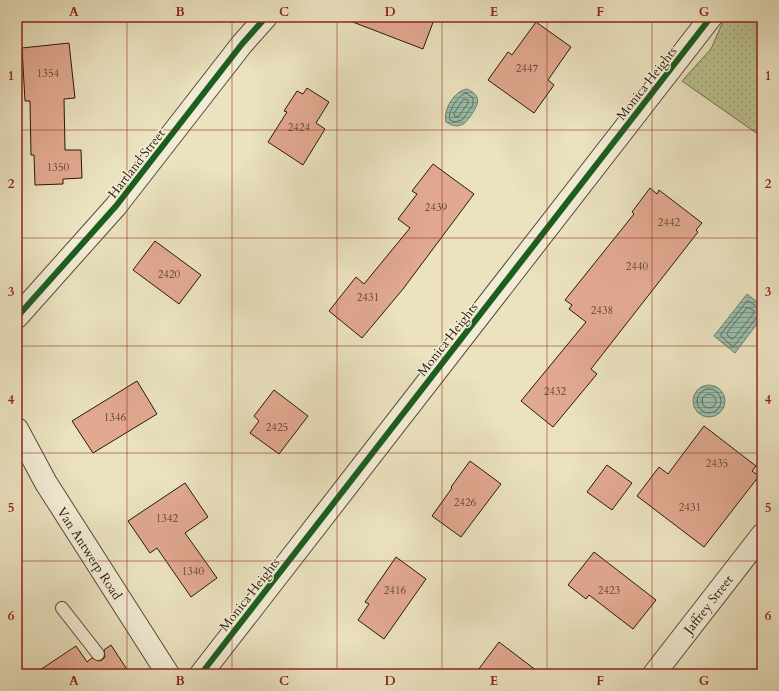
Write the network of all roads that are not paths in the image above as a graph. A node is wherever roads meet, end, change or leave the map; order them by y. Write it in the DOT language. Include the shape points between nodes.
graph roads {
  1 [pos="244,17"];
  2 [pos="266,17"];
  3 [pos="712,17"];
  4 [pos="242,44"];
  5 [pos="17,317"];
  6 [pos="17,429"];
  7 [pos="762,535"];
  8 [pos="62,608"];
  9 [pos="98,654"];
  10 [pos="168,674"];
  11 [pos="201,674"];
  12 [pos="654,674"];
  1 -- 4 [label="street"];
  2 -- 4 [label="street, Hartland Street"];
  3 -- 11 [label="street, Monica Heights"];
  4 -- 5 [label="street, Hartland Street" via="116,206"];
  6 -- 10 [label="street, Van Antwerp Road" via="46,483"];
  7 -- 12 [label="street, Jaffrey Street"];
  8 -- 9 [label="lane"];
}
